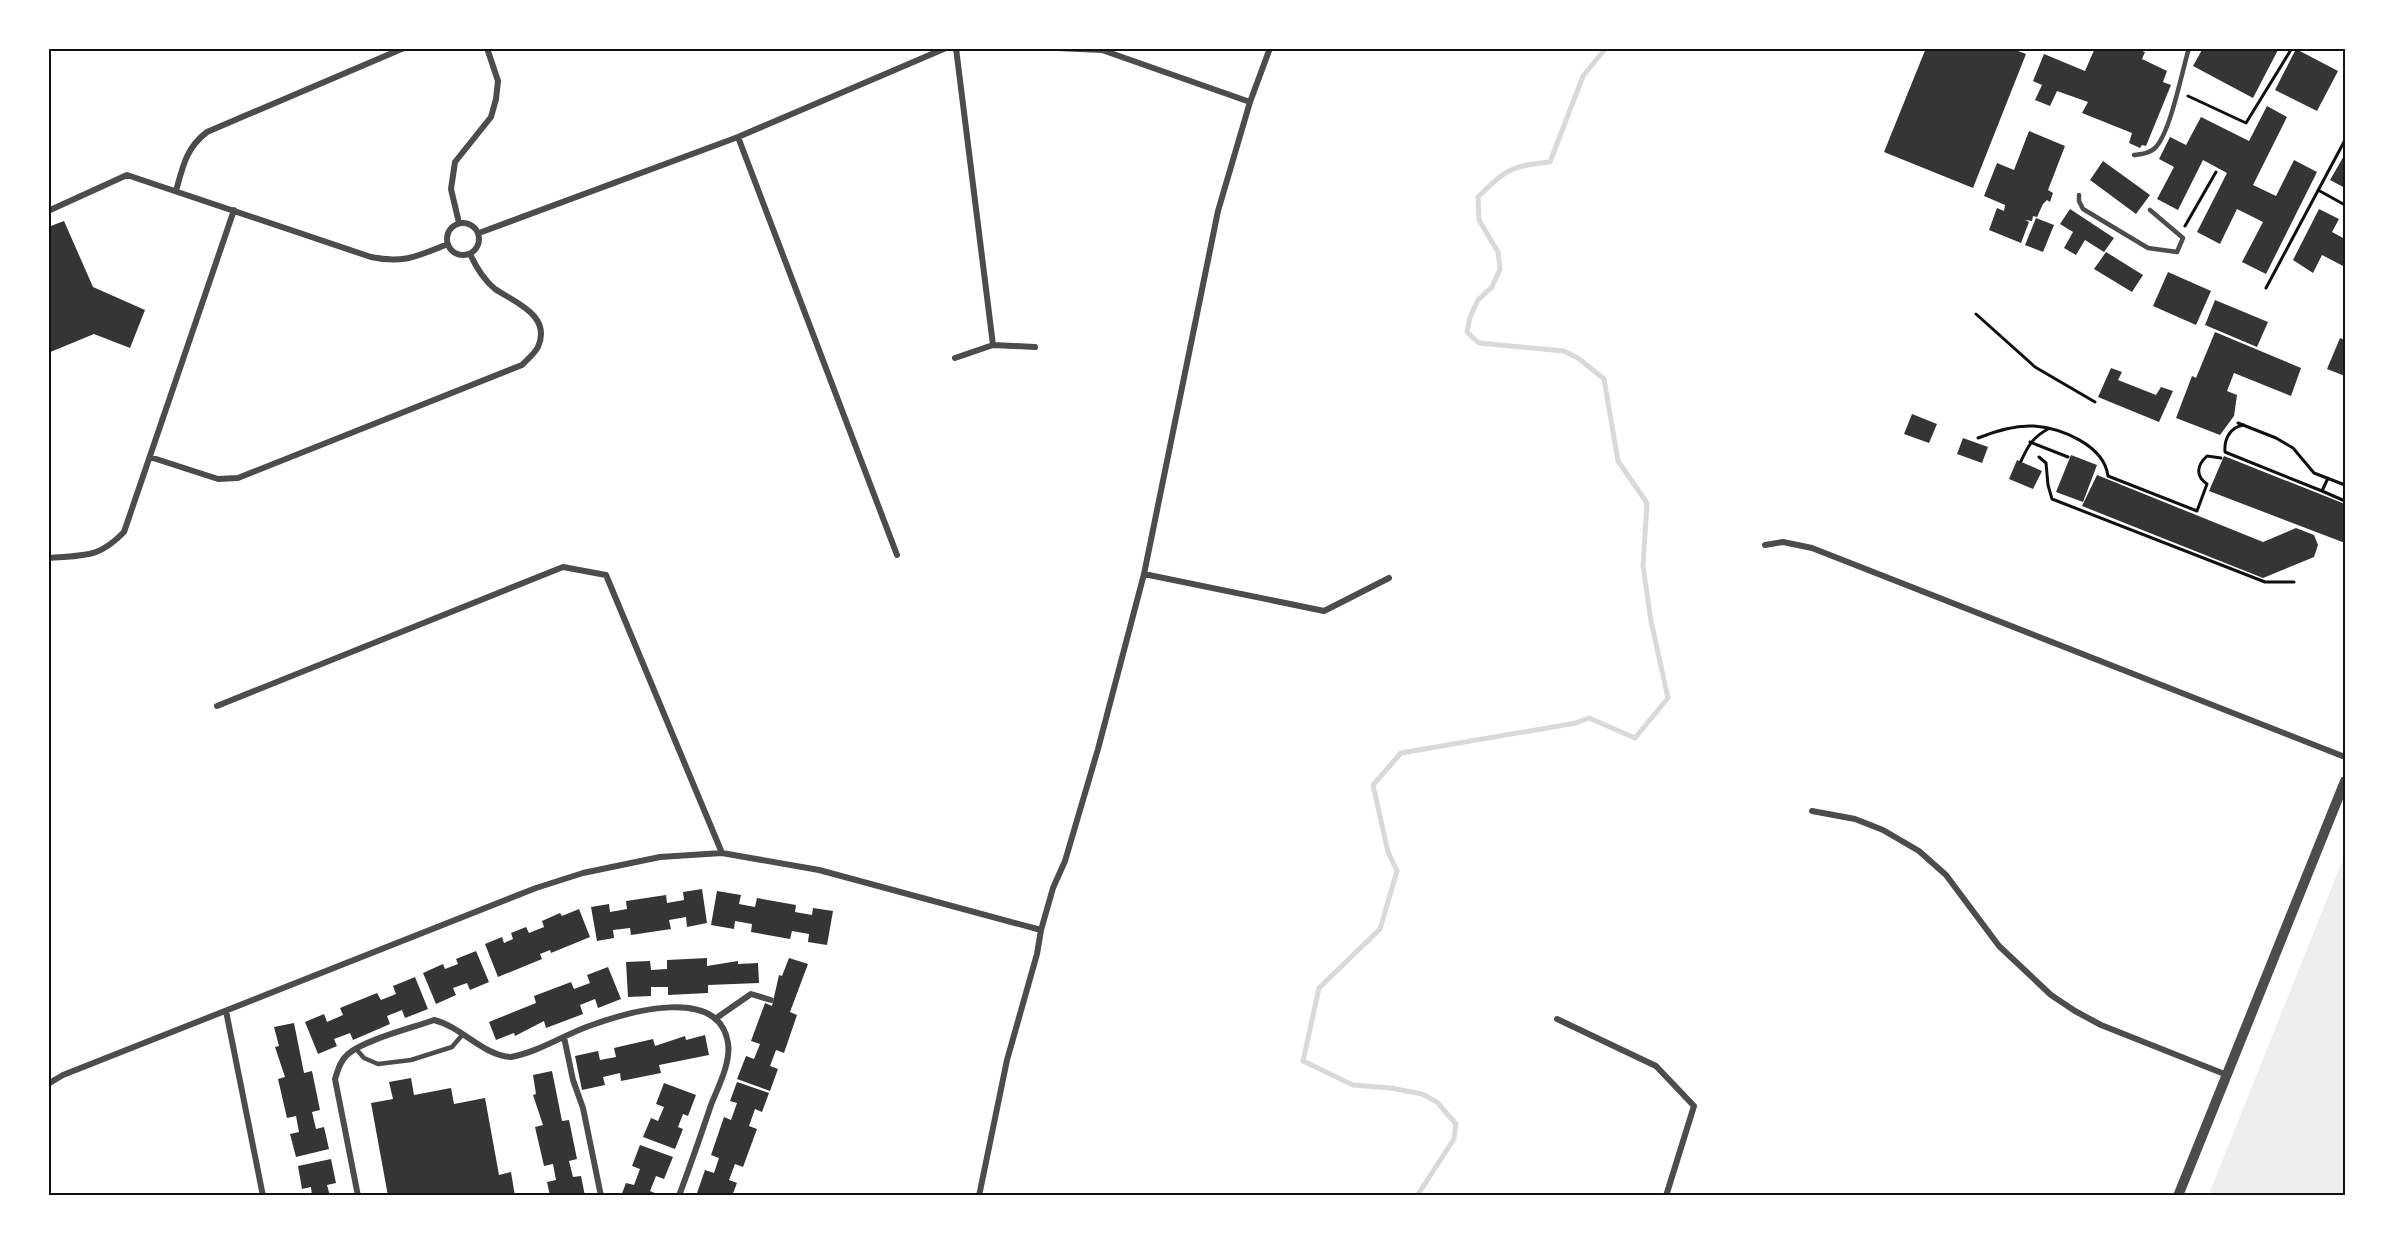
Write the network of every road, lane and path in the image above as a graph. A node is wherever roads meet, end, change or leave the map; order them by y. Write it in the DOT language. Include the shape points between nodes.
graph roads {
  1 [pos="404,48"];
  2 [pos="487,48"];
  3 [pos="946,48"];
  4 [pos="956,48"];
  5 [pos="1057,48"];
  6 [pos="1270,48"];
  7 [pos="2189,48"];
  8 [pos="2292,48"];
  9 [pos="1102,49"];
  10 [pos="2178,91"];
  11 [pos="1250,102"];
  12 [pos="738,137"];
  13 [pos="2345,140"];
  14 [pos="2134,155"];
  15 [pos="2216,172"];
  16 [pos="2318,190"];
  17 [pos="176,191"];
  18 [pos="2079,195"];
  19 [pos="2345,205"];
  20 [pos="234,210"];
  21 [pos="2150,210"];
  22 [pos="48,211"];
  23 [pos="459,223"];
  24 [pos="479,233"];
  25 [pos="2180,236"];
  26 [pos="448,244"];
  27 [pos="470,254"];
  28 [pos="2266,288"];
  29 [pos="1976,314"];
  30 [pos="993,345"];
  31 [pos="1035,347"];
  32 [pos="955,358"];
  33 [pos="2094,402"];
  34 [pos="2238,423"];
  35 [pos="2244,425"];
  36 [pos="2048,429"];
  37 [pos="1978,438"];
  38 [pos="2030,442"];
  39 [pos="2225,447"];
  40 [pos="150,457"];
  41 [pos="2039,457"];
  42 [pos="2068,457"];
  43 [pos="2022,461"];
  44 [pos="2328,478"];
  45 [pos="2345,485"];
  46 [pos="2322,491"];
  47 [pos="2345,501"];
  48 [pos="1765,545"];
  49 [pos="897,555"];
  50 [pos="48,558"];
  51 [pos="1144,574"];
  52 [pos="1389,578"];
  53 [pos="2294,582"];
  54 [pos="217,706"];
  55 [pos="2345,757"];
  56 [pos="2345,781"];
  57 [pos="1812,811"];
  58 [pos="722,852"];
  59 [pos="1041,930"];
  60 [pos="771,1000"];
  61 [pos="226,1011"];
  62 [pos="715,1019"];
  63 [pos="1557,1019"];
  64 [pos="463,1034"];
  65 [pos="564,1036"];
  66 [pos="357,1050"];
  67 [pos="2227,1075"];
  68 [pos="48,1084"];
  69 [pos="263,1196"];
  70 [pos="358,1196"];
  71 [pos="601,1196"];
  72 [pos="679,1196"];
  73 [pos="979,1196"];
  74 [pos="1666,1196"];
  75 [pos="2178,1196"];
  1 -- 17 [label="street" via="207,132 194,142"];
  2 -- 23 [label="street" via="498,81 496,99 491,117 455,162 451,189"];
  3 -- 12 [label="street"];
  4 -- 30 [label="street"];
  5 -- 9 [label="street"];
  6 -- 11 [label="street"];
  7 -- 10 [label="lane"];
  8 -- 10 [label="path" via="2246,123"];
  9 -- 11 [label="street"];
  10 -- 14 [label="lane" via="2156,147"];
  11 -- 51 [label="street" via="1208,254"];
  12 -- 24 [label="street"];
  12 -- 49 [label="street"];
  13 -- 16 [label="path"];
  15 -- 25 [label="path"];
  16 -- 19 [label="path"];
  16 -- 28 [label="path"];
  17 -- 20 [label="street"];
  17 -- 22 [label="street" via="127,175"];
  18 -- 25 [label="lane" via="2083,209 2148,248 2177,252 2183,238"];
  20 -- 26 [label="street" via="391,261 411,259"];
  20 -- 40 [label="street"];
  21 -- 25 [label="lane"];
  23 -- 24 [label="street" via="468,223"];
  23 -- 26 [label="street" via="449,231"];
  24 -- 27 [label="street" via="478,247"];
  26 -- 27 [label="street" via="456,254"];
  27 -- 40 [label="street" via="493,288 531,310 540,330 538,348 522,365 238,478 218,479"];
  29 -- 33 [label="path" via="2035,367"];
  30 -- 31 [label="street"];
  30 -- 32 [label="street"];
  34 -- 35 [label="path"];
  35 -- 39 [label="path" via="2230,432"];
  35 -- 44 [label="path" via="2294,448 2314,473"];
  36 -- 37 [label="path" via="2013,428"];
  36 -- 38 [label="path"];
  36 -- 39 [label="path" via="2066,433 2087,446 2100,458 2108,476 2198,511 2207,484 2200,478 2198,468 2207,456 2220,457"];
  38 -- 42 [label="path"];
  38 -- 43 [label="path"];
  39 -- 46 [label="path" via="2225,452"];
  40 -- 50 [label="street" via="124,532 109,547 91,555"];
  41 -- 53 [label="path" via="2046,463 2052,499 2265,582"];
  44 -- 45 [label="path"];
  44 -- 46 [label="path"];
  46 -- 47 [label="path"];
  48 -- 55 [label="street" via="1784,542 1812,548"];
  51 -- 52 [label="street" via="1324,611"];
  51 -- 59 [label="street" via="1098,749"];
  54 -- 58 [label="street" via="563,567 606,575"];
  56 -- 67 [label="street"];
  57 -- 67 [label="street" via="1855,819 1919,850 1946,875 1999,946 2051,995 2075,1011"];
  58 -- 59 [label="street" via="819,870"];
  58 -- 61 [label="street" via="660,857 583,873 536,888"];
  59 -- 73 [label="street" via="1007,1060"];
  60 -- 62 [label="street" via="751,994"];
  61 -- 68 [label="street"];
  61 -- 69 [label="street"];
  62 -- 65 [label="street" via="706,1011 685,1007 649,1010"];
  62 -- 72 [label="street" via="728,1043 727,1059"];
  63 -- 74 [label="street" via="1656,1066 1694,1106"];
  64 -- 65 [label="street" via="500,1056 511,1057"];
  64 -- 66 [label="street" via="434,1020"];
  64 -- 66 [label="lane" via="452,1047 411,1060 378,1064"];
  65 -- 71 [label="street"];
  66 -- 70 [label="street" via="340,1063 335,1079"];
  67 -- 75 [label="street"];
}
